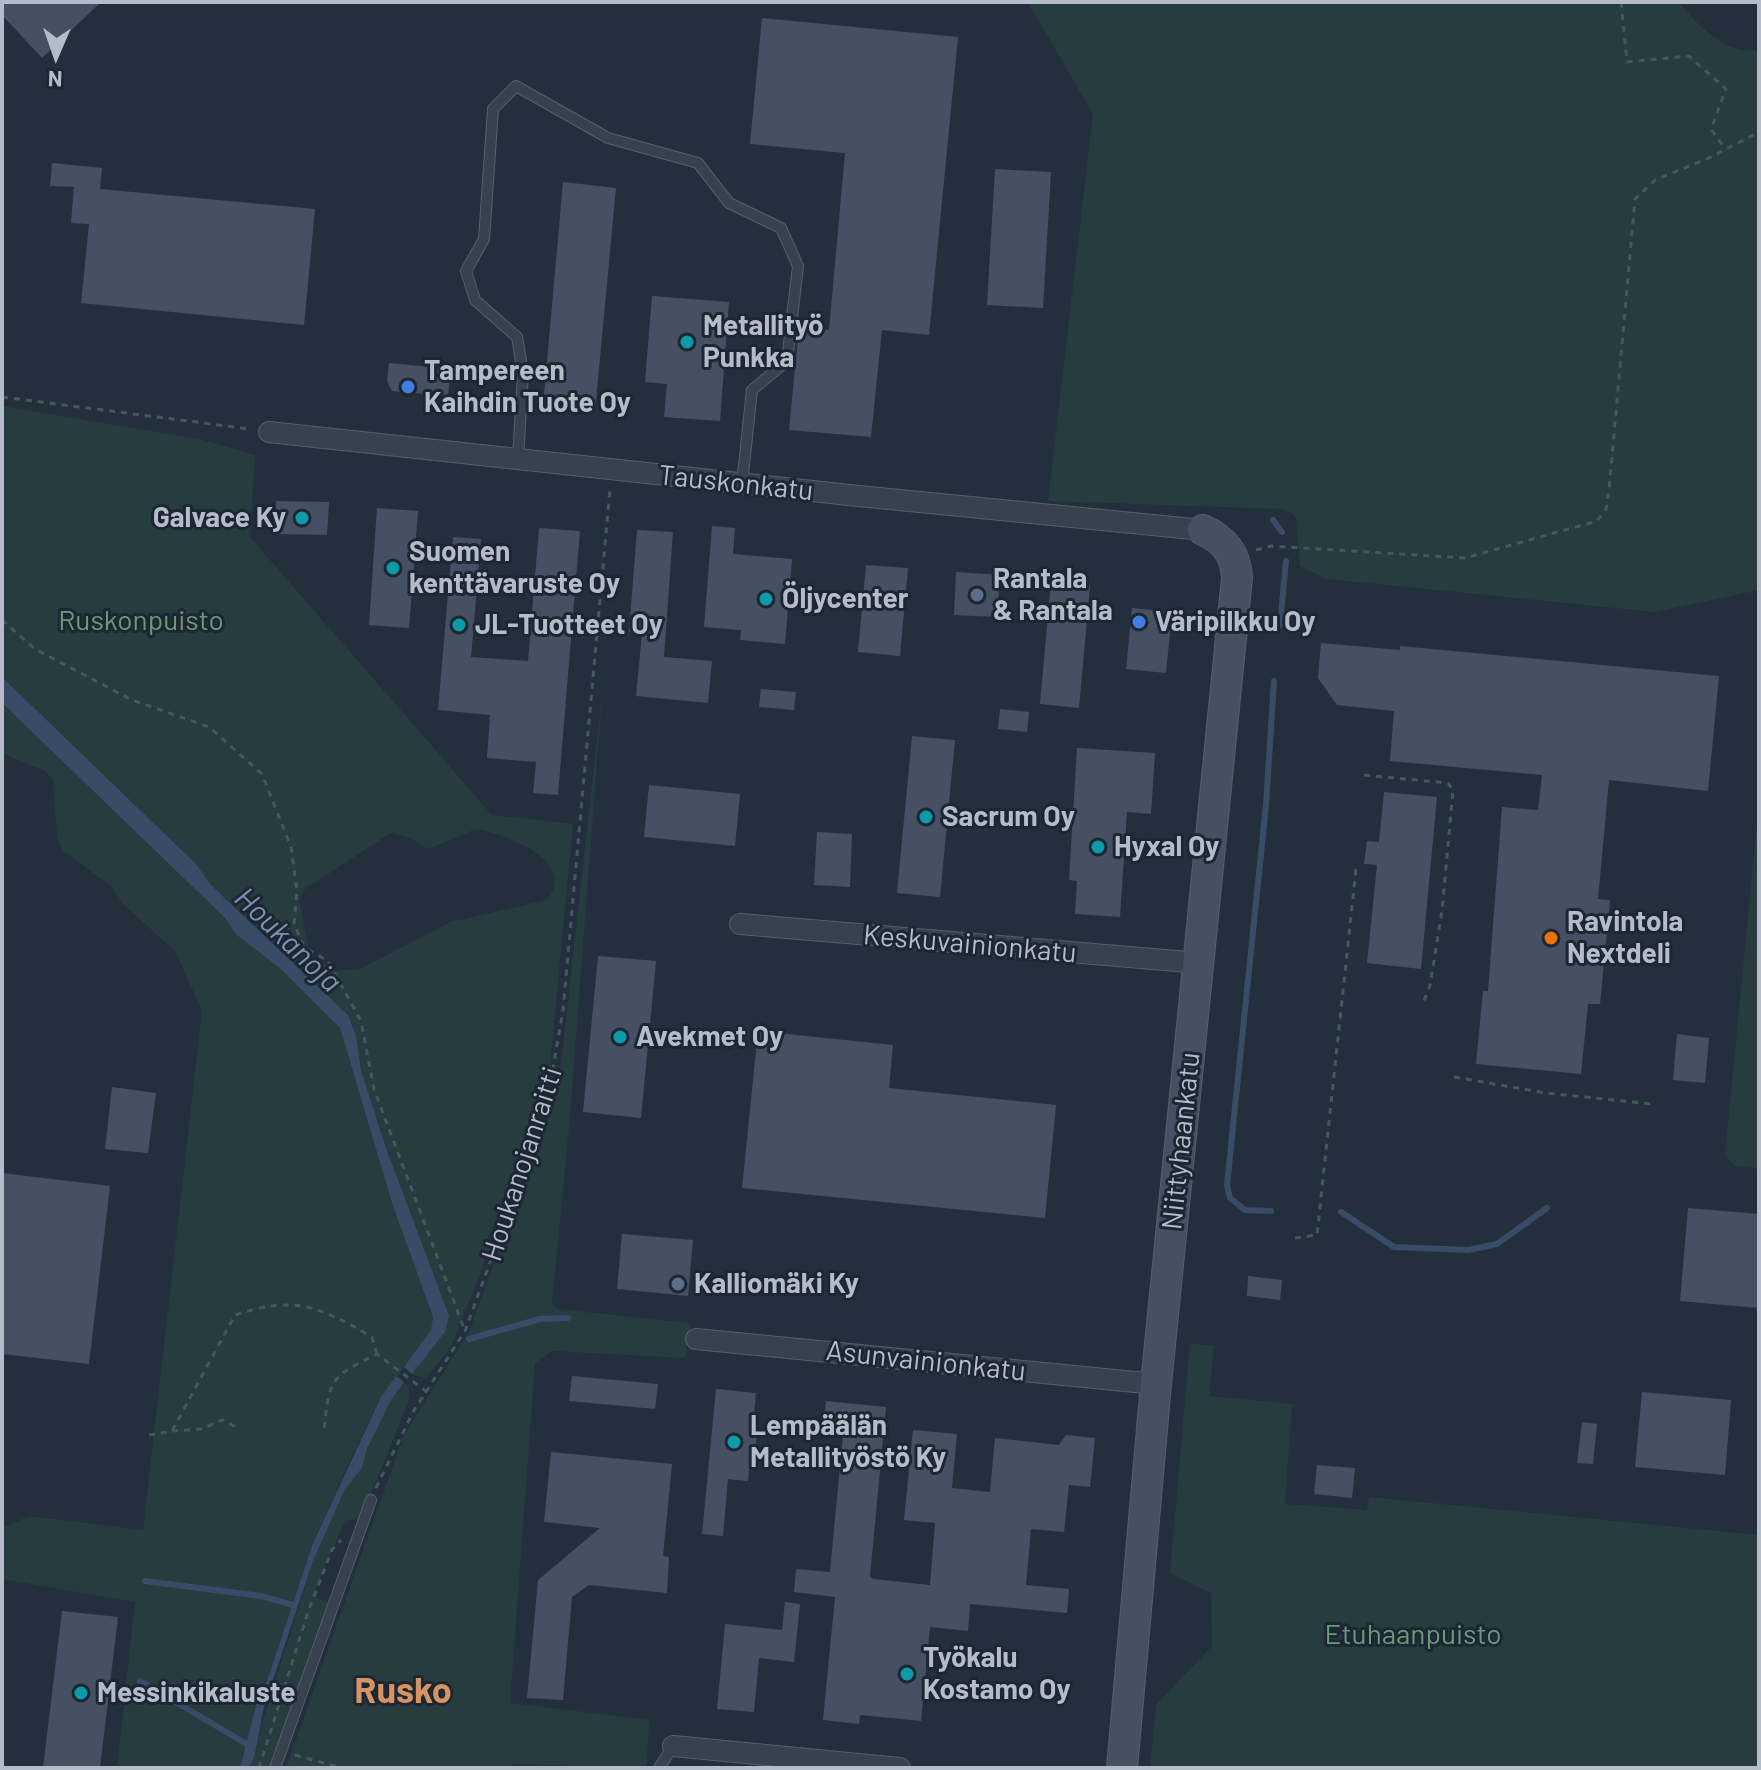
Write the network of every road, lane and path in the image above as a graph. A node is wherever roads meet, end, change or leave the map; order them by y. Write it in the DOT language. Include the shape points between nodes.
graph roads {
  1 [pos="1621,2"];
  2 [pos="1759,132"];
  3 [pos="1726,150"];
  4 [pos="2,397"];
  5 [pos="269,432"];
  6 [pos="518,459"];
  7 [pos="612,469"];
  8 [pos="742,484"];
  9 [pos="1203,530"];
  10 [pos="1233,556"];
  11 [pos="2,620"];
  12 [pos="1364,775"];
  13 [pos="1356,869"];
  14 [pos="740,924"];
  15 [pos="1200,963"];
  16 [pos="1424,1001"];
  17 [pos="1454,1077"];
  18 [pos="1652,1104"];
  19 [pos="1295,1238"];
  20 [pos="465,1331"];
  21 [pos="696,1339"];
  22 [pos="377,1354"];
  23 [pos="1156,1384"];
  24 [pos="427,1392"];
  25 [pos="236,1427"];
  26 [pos="324,1428"];
  27 [pos="172,1431"];
  28 [pos="149,1435"];
  29 [pos="371,1500"];
  30 [pos="342,1538"];
  31 [pos="256,1689"];
  32 [pos="280,1697"];
  33 [pos="673,1746"];
  34 [pos="281,1751"];
  35 [pos="259,1768"];
  36 [pos="275,1768"];
  37 [pos="342,1768"];
  38 [pos="659,1768"];
  39 [pos="900,1768"];
  40 [pos="1122,1768"];
  1 -- 3 [label="path" via="1627,62 1689,56 1726,89 1711,129"];
  2 -- 3 [label="path"];
  3 -- 10 [label="path" via="1655,180 1635,199 1609,490 1606,509 1597,521 1465,558 1271,546"];
  4 -- 5 [label="path"];
  5 -- 6 [label="street, Tauskonkatu"];
  6 -- 7 [label="street, Tauskonkatu"];
  6 -- 8 [label="lane" via="523,373 517,337 475,300 466,271 484,239 493,109 516,86 608,138 698,163 729,203 781,228 798,266 787,361 752,390"];
  7 -- 8 [label="street, Tauskonkatu"];
  7 -- 20 [label="path, Houkanojanraitti" via="558,1052 546,1109"];
  8 -- 9 [label="street, Tauskonkatu"];
  9 -- 10 [label="street" via="1217,536"];
  10 -- 15 [label="street, Niittyhaankatu" via="1237,578"];
  11 -- 20 [label="path" via="35,649 132,700 209,727 262,774 291,847 297,891 294,924 304,947 328,961 361,1021 374,1089"];
  12 -- 16 [label="path" via="1448,783 1453,790 1442,911"];
  13 -- 19 [label="path" via="1317,1235"];
  14 -- 15 [label="street, Keskuvainionkatu"];
  15 -- 23 [label="street, Niittyhaankatu"];
  17 -- 18 [label="path"];
  20 -- 24 [label="path, Houkanojanraitti"];
  21 -- 23 [label="street, Asunvainionkatu"];
  22 -- 24 [label="path"];
  22 -- 26 [label="path" via="344,1371 329,1387"];
  22 -- 27 [label="path" via="372,1337 299,1303 264,1305 235,1315"];
  23 -- 40 [label="street, Niittyhaankatu"];
  24 -- 29 [label="path, Houkanojanraitti"];
  25 -- 27 [label="path" via="222,1420 201,1429"];
  27 -- 28 [label="path"];
  29 -- 34 [label="lane"];
  30 -- 32 [label="path" via="332,1550"];
  31 -- 32 [label="path"];
  32 -- 35 [label="path"];
  33 -- 38 [label="lane"];
  33 -- 39 [label="street"];
  34 -- 36 [label="lane"];
  34 -- 37 [label="path"];
}
